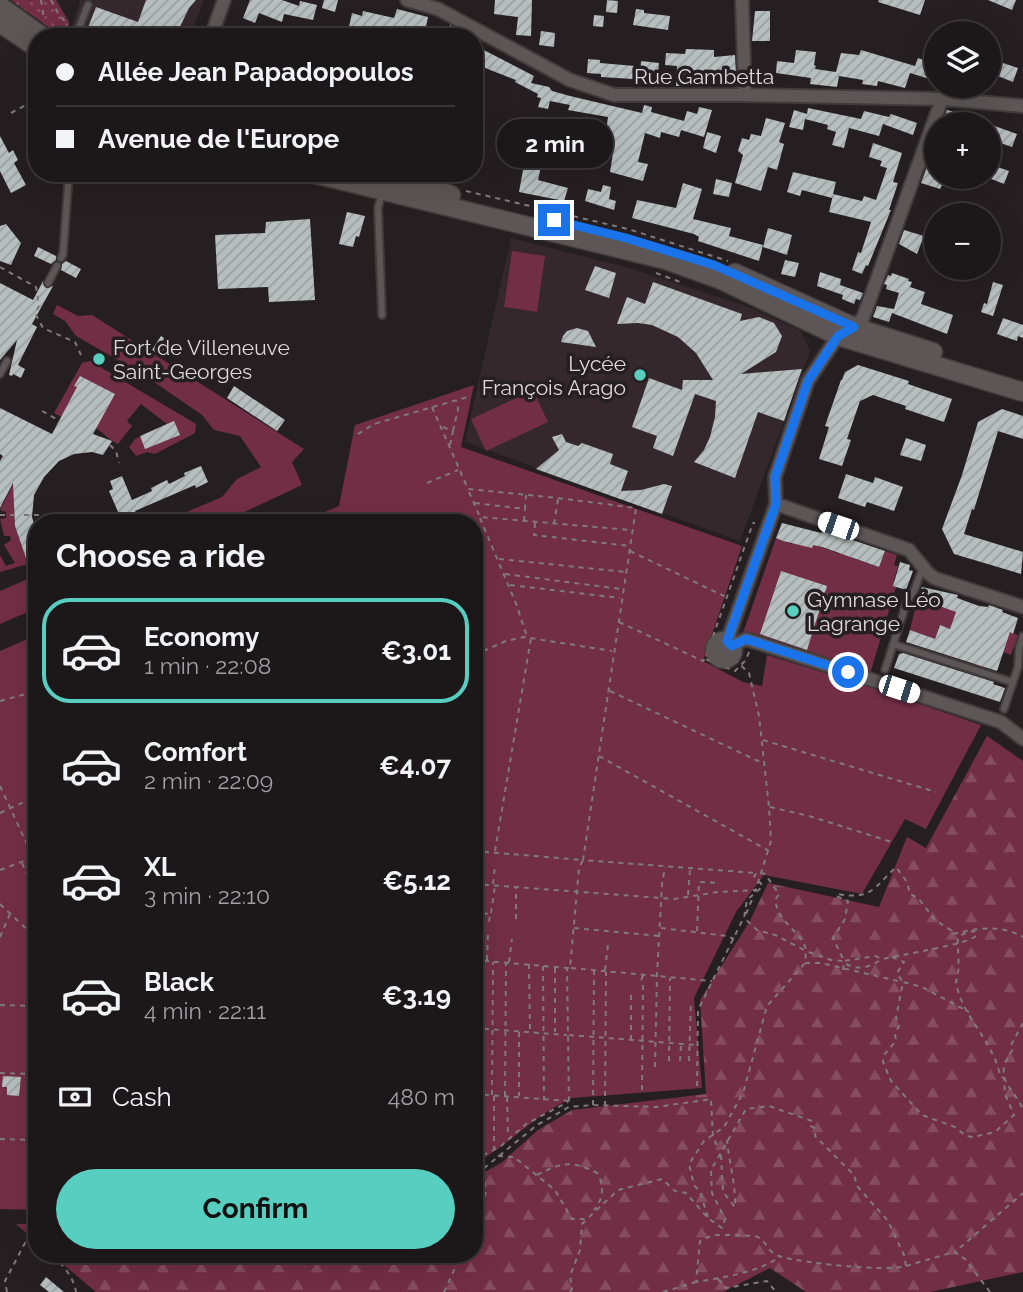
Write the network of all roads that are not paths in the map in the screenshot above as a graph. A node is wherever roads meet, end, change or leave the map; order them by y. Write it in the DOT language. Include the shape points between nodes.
graph roads {
  1 [pos="224,0"];
  2 [pos="407,0"];
  3 [pos="742,0"];
  4 [pos="88,5"];
  5 [pos="0,6"];
  6 [pos="0,23"];
  7 [pos="40,28"];
  8 [pos="79,28"];
  9 [pos="214,28"];
  10 [pos="473,28"];
  11 [pos="483,33"];
  12 [pos="28,42"];
  13 [pos="746,95"];
  14 [pos="942,99"];
  15 [pos="1023,106"];
  16 [pos="68,182"];
  17 [pos="380,182"];
  18 [pos="387,182"];
  19 [pos="388,182"];
  20 [pos="61,258"];
  21 [pos="57,266"];
  22 [pos="48,284"];
  23 [pos="382,315"];
  24 [pos="854,327"];
  25 [pos="838,336"];
  26 [pos="7,361"];
  27 [pos="0,374"];
  28 [pos="1023,380"];
  29 [pos="1023,392"];
  30 [pos="776,504"];
  31 [pos="922,567"];
  32 [pos="1023,607"];
  33 [pos="1023,636"];
  34 [pos="893,644"];
  35 [pos="886,670"];
  36 [pos="1012,682"];
  37 [pos="1004,709"];
  38 [pos="1023,739"];
  1 -- 9 [label="street"];
  2 -- 10 [label="street, Rue Gambetta" via="438,9"];
  3 -- 13 [label="street"];
  4 -- 8 [label="lane"];
  5 -- 7 [label="main road"];
  6 -- 12 [label="main road"];
  11 -- 13 [label="street, Rue Gambetta" via="570,80 614,95"];
  13 -- 14 [label="street, Rue Gambetta"];
  14 -- 15 [label="street, Rue Gambetta"];
  14 -- 24 [label="street" via="863,318"];
  16 -- 20 [label="lane"];
  17 -- 23 [label="lane"];
  18 -- 25 [label="main road" via="666,260 719,279"];
  19 -- 24 [label="main road" via="704,261"];
  21 -- 22 [label="lane"];
  24 -- 25 [label="street"];
  24 -- 28 [label="main road"];
  25 -- 29 [label="main road"];
  25 -- 30 [label="street" via="808,381 775,477"];
  26 -- 27 [label="lane"];
  30 -- 31 [label="street" via="909,550"];
  30 -- 38 [label="street" via="730,648 746,639 1001,722"];
  31 -- 32 [label="street" via="934,578"];
  31 -- 34 [label="lane"];
  33 -- 36 [label="lane"];
  34 -- 35 [label="lane"];
  34 -- 36 [label="lane"];
  36 -- 37 [label="lane"];
}
